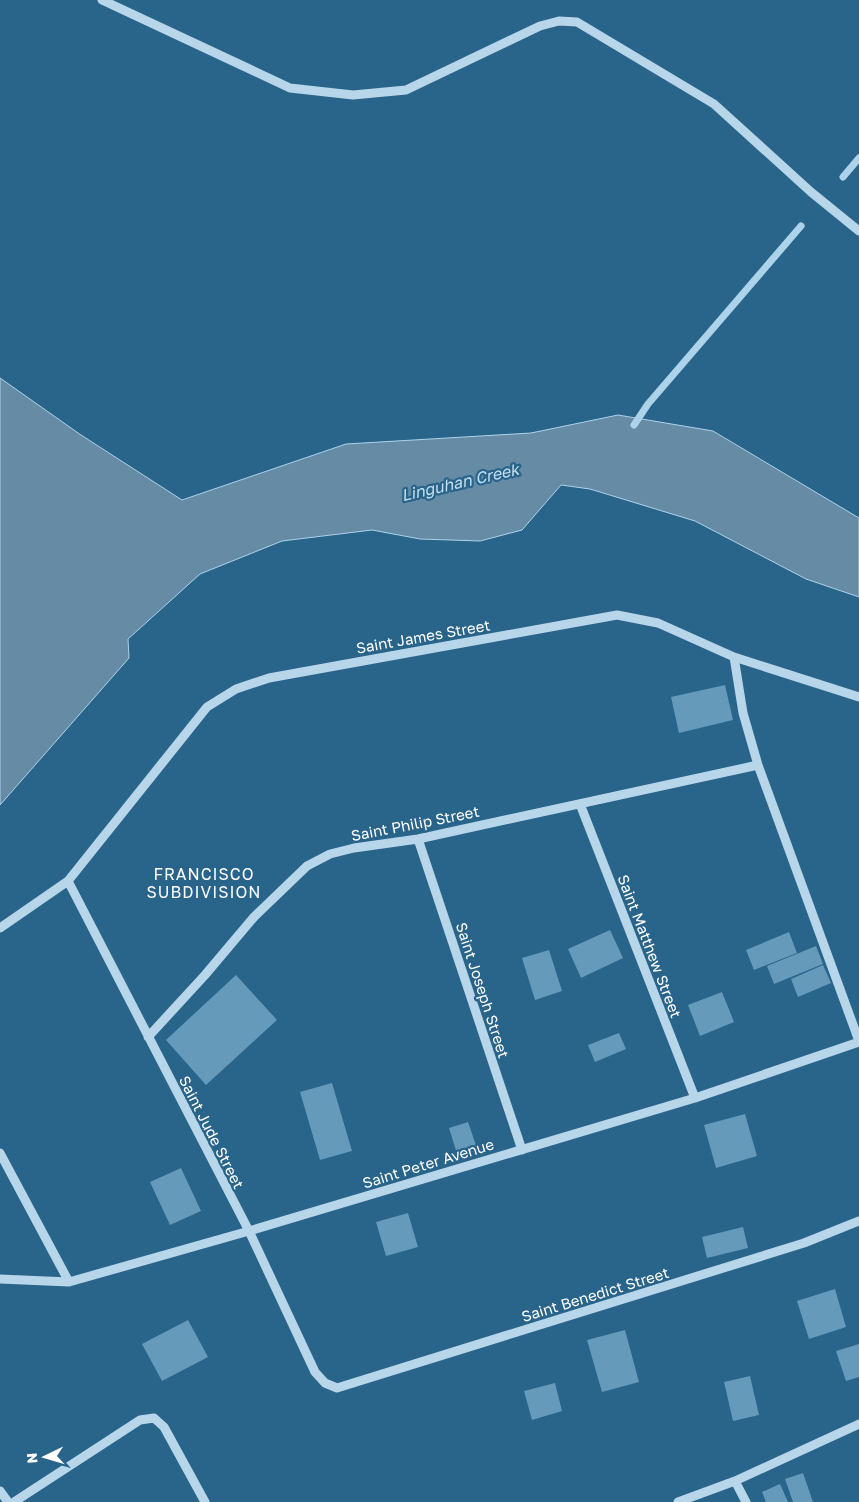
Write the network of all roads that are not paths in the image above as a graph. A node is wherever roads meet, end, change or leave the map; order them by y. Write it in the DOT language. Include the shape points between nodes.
graph roads {
  1 [pos="102,0"];
  2 [pos="859,231"];
  3 [pos="734,657"];
  4 [pos="859,697"];
  5 [pos="758,764"];
  6 [pos="580,804"];
  7 [pos="418,838"];
  8 [pos="68,881"];
  9 [pos="0,928"];
  10 [pos="148,1037"];
  11 [pos="859,1041"];
  12 [pos="694,1098"];
  13 [pos="522,1150"];
  14 [pos="0,1153"];
  15 [pos="859,1221"];
  16 [pos="248,1231"];
  17 [pos="0,1279"];
  18 [pos="69,1282"];
  19 [pos="337,1388"];
  20 [pos="859,1424"];
  21 [pos="735,1481"];
  22 [pos="0,1491"];
  23 [pos="8,1502"];
  24 [pos="14,1502"];
  25 [pos="205,1502"];
  26 [pos="678,1502"];
  27 [pos="746,1502"];
  1 -- 2 [label="street" via="290,88 353,94 406,90 540,26 559,21 577,22 714,104"];
  3 -- 4 [label="street, Saint James Street"];
  3 -- 5 [label="street" via="743,713"];
  3 -- 8 [label="street, Saint James Street" via="658,623 617,615 269,678 236,689 207,707"];
  5 -- 6 [label="street, Saint Philip Street"];
  5 -- 11 [label="street"];
  6 -- 7 [label="street, Saint Philip Street"];
  6 -- 12 [label="street, Saint Matthew Street"];
  7 -- 10 [label="street, Saint Philip Street" via="330,854 307,866 254,917"];
  7 -- 13 [label="street, Saint Joseph Street"];
  8 -- 9 [label="street"];
  8 -- 10 [label="street, Saint Jude Street"];
  10 -- 16 [label="street, Saint Jude Street"];
  11 -- 12 [label="street, Saint Peter Avenue"];
  12 -- 13 [label="street, Saint Peter Avenue"];
  13 -- 16 [label="street, Saint Peter Avenue"];
  14 -- 18 [label="street"];
  15 -- 19 [label="street, Saint Benedict Street" via="804,1243"];
  16 -- 18 [label="street, Saint Peter Avenue"];
  16 -- 19 [label="street, Saint Jude Street" via="315,1372 325,1383"];
  17 -- 18 [label="street, Saint Peter Avenue"];
  20 -- 21 [label="street"];
  21 -- 26 [label="street"];
  21 -- 27 [label="street"];
  22 -- 23 [label="street"];
  24 -- 25 [label="street" via="140,1420 154,1418 164,1427"];
}
